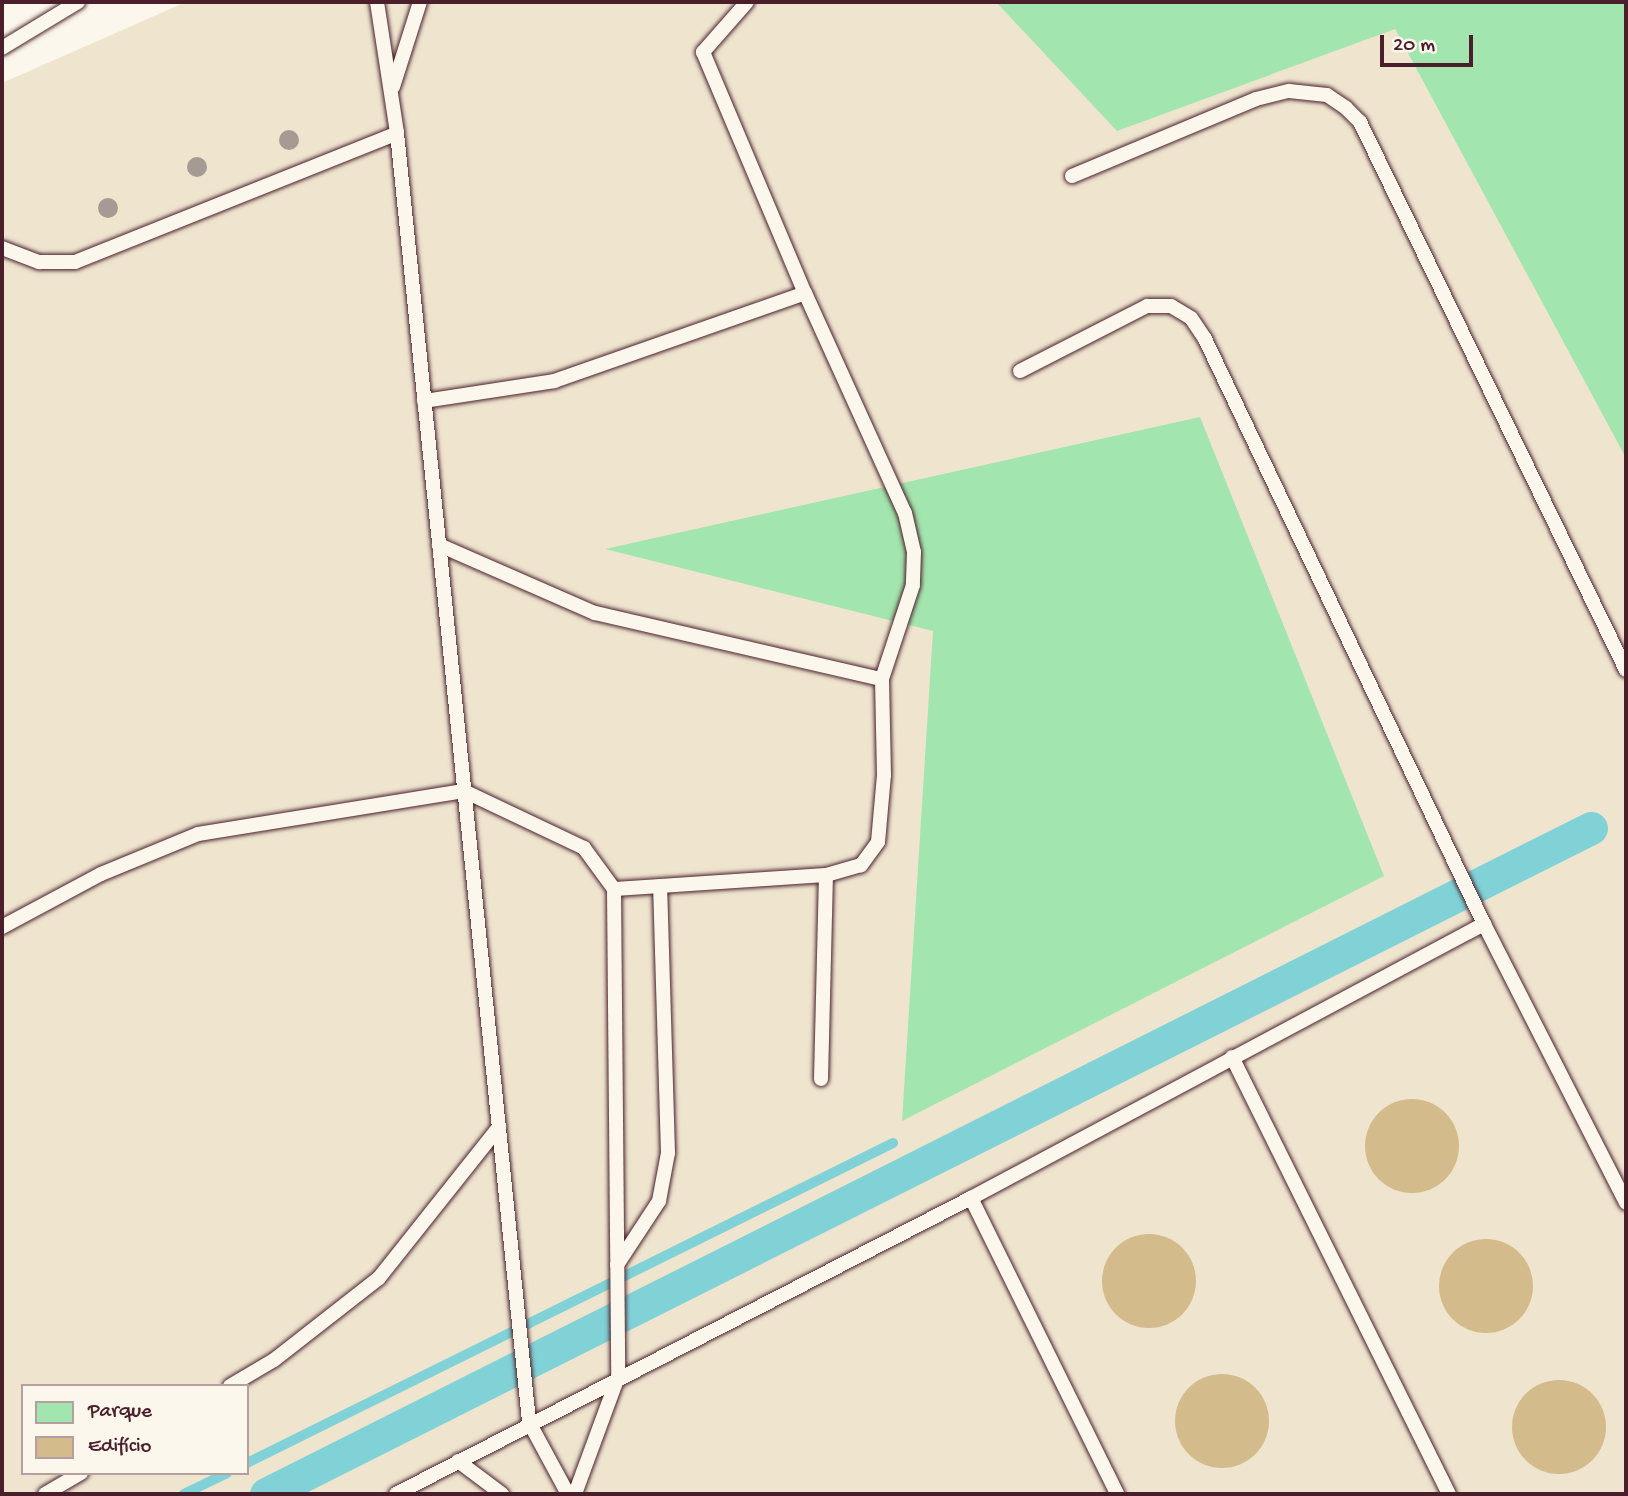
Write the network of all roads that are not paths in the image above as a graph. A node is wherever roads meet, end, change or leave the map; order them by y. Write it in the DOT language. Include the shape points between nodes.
graph roads {
  1 [pos="78,2"];
  2 [pos="377,2"];
  3 [pos="420,2"];
  4 [pos="747,2"];
  5 [pos="2,48"];
  6 [pos="392,88"];
  7 [pos="397,133"];
  8 [pos="1072,176"];
  9 [pos="2,248"];
  10 [pos="805,293"];
  11 [pos="1020,371"];
  12 [pos="424,401"];
  13 [pos="439,545"];
  14 [pos="1626,670"];
  15 [pos="882,679"];
  16 [pos="464,791"];
  17 [pos="827,875"];
  18 [pos="660,886"];
  19 [pos="614,889"];
  20 [pos="1484,924"];
  21 [pos="2,927"];
  22 [pos="1232,1058"];
  23 [pos="821,1079"];
  24 [pos="499,1127"];
  25 [pos="971,1198"];
  26 [pos="1626,1203"];
  27 [pos="617,1265"];
  28 [pos="618,1377"];
  29 [pos="233,1384"];
  30 [pos="529,1422"];
  31 [pos="458,1461"];
  32 [pos="78,1475"];
  33 [pos="45,1494"];
  34 [pos="396,1494"];
  35 [pos="502,1494"];
  36 [pos="568,1494"];
  37 [pos="575,1494"];
  38 [pos="1117,1494"];
  39 [pos="1449,1494"];
  1 -- 5 [label="lane"];
  2 -- 6 [label="lane"];
  3 -- 6 [label="lane"];
  4 -- 10 [label="lane" via="703,52"];
  6 -- 7 [label="lane"];
  7 -- 9 [label="lane" via="115,250 75,262 38,262"];
  7 -- 12 [label="lane"];
  8 -- 14 [label="lane" via="1256,99 1289,91 1327,95 1346,108 1360,122"];
  10 -- 12 [label="lane" via="554,381"];
  10 -- 15 [label="lane" via="905,513 914,552 913,585"];
  11 -- 20 [label="lane" via="1147,306 1171,306 1191,318"];
  12 -- 13 [label="lane"];
  13 -- 15 [label="lane" via="595,613"];
  13 -- 16 [label="lane"];
  15 -- 17 [label="lane" via="884,775 878,842 861,865"];
  16 -- 19 [label="lane" via="584,848"];
  16 -- 21 [label="lane" via="198,834 101,874"];
  16 -- 24 [label="lane"];
  17 -- 18 [label="lane"];
  17 -- 23 [label="lane"];
  18 -- 19 [label="lane"];
  18 -- 27 [label="lane" via="668,1153 659,1201"];
  19 -- 27 [label="lane"];
  20 -- 22 [label="lane"];
  20 -- 26 [label="lane"];
  22 -- 25 [label="lane"];
  22 -- 39 [label="lane"];
  24 -- 29 [label="lane" via="379,1278 274,1360"];
  24 -- 30 [label="lane"];
  25 -- 28 [label="lane"];
  25 -- 38 [label="lane"];
  27 -- 28 [label="lane"];
  28 -- 30 [label="lane"];
  28 -- 37 [label="lane"];
  30 -- 31 [label="lane"];
  30 -- 36 [label="lane"];
  31 -- 34 [label="lane"];
  31 -- 35 [label="lane"];
  32 -- 33 [label="lane"];
}
